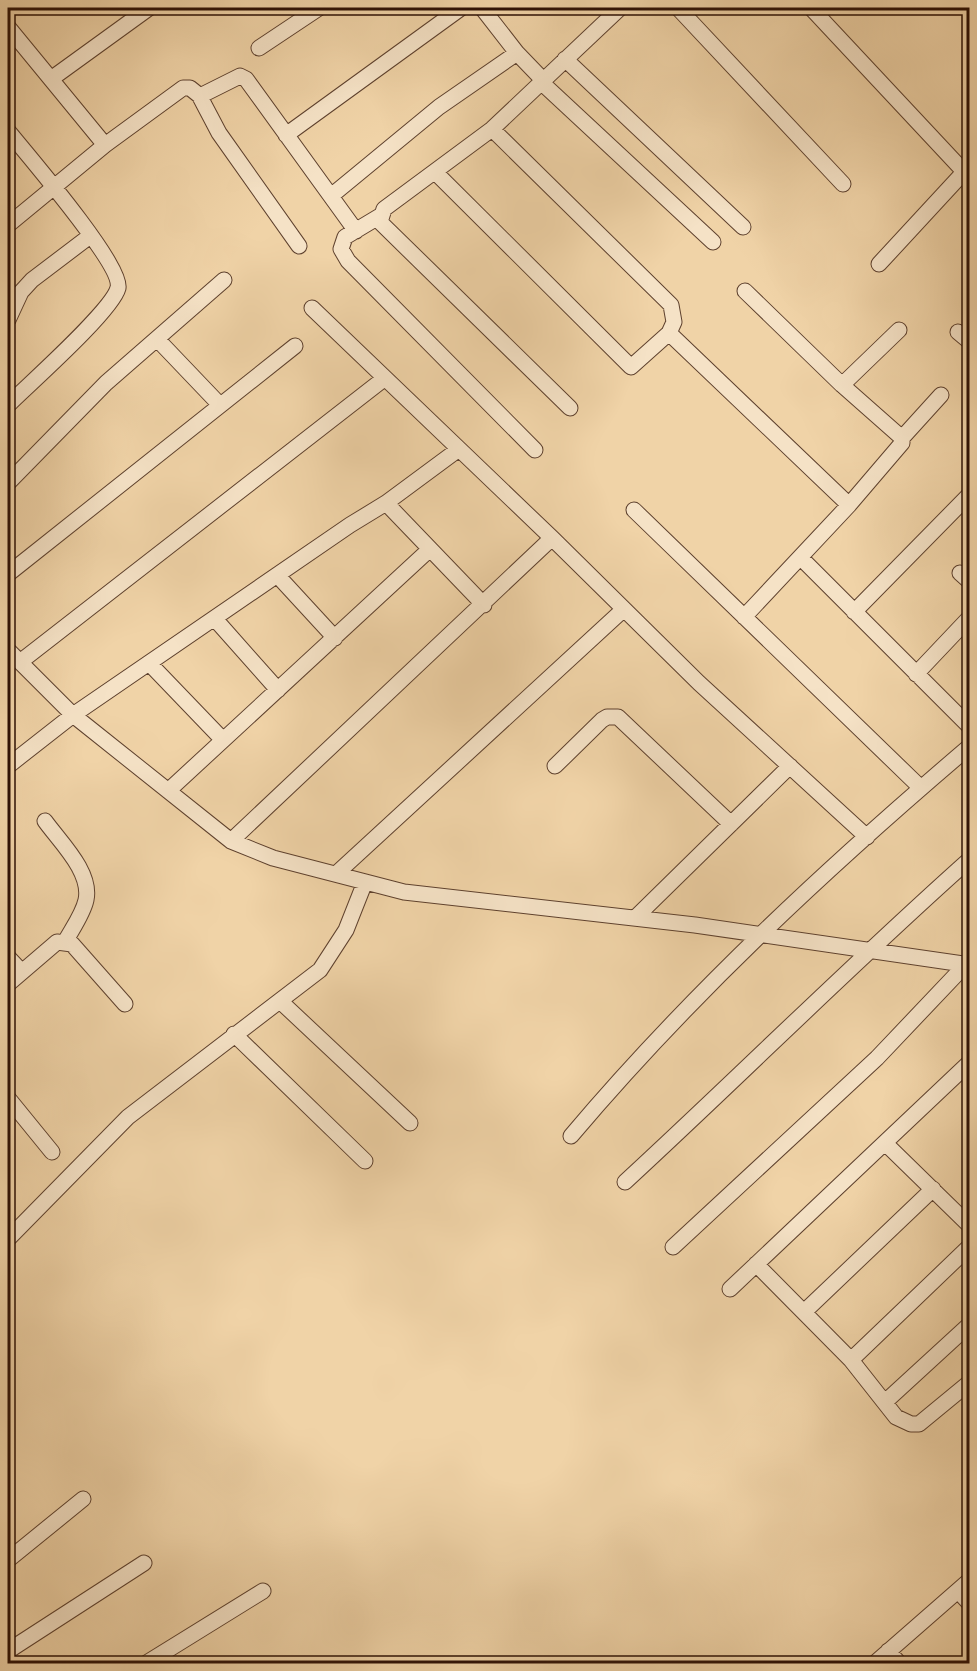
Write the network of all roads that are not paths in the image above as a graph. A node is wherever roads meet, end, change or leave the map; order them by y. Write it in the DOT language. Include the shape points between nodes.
graph roads {
  1 [pos="149,8"];
  2 [pos="319,8"];
  3 [pos="461,8"];
  4 [pos="482,8"];
  5 [pos="620,8"];
  6 [pos="678,8"];
  7 [pos="812,8"];
  8 [pos="8,27"];
  9 [pos="259,48"];
  10 [pos="517,53"];
  11 [pos="565,60"];
  12 [pos="51,79"];
  13 [pos="542,81"];
  14 [pos="198,95"];
  15 [pos="492,129"];
  16 [pos="8,131"];
  17 [pos="286,135"];
  18 [pos="105,145"];
  19 [pos="436,173"];
  20 [pos="967,175"];
  21 [pos="843,184"];
  22 [pos="54,188"];
  23 [pos="331,196"];
  24 [pos="380,216"];
  25 [pos="8,225"];
  26 [pos="743,227"];
  27 [pos="356,231"];
  28 [pos="90,236"];
  29 [pos="713,242"];
  30 [pos="299,246"];
  31 [pos="879,264"];
  32 [pos="224,280"];
  33 [pos="745,291"];
  34 [pos="312,308"];
  35 [pos="8,320"];
  36 [pos="899,330"];
  37 [pos="669,333"];
  38 [pos="157,339"];
  39 [pos="295,346"];
  40 [pos="385,378"];
  41 [pos="842,386"];
  42 [pos="941,395"];
  43 [pos="8,405"];
  44 [pos="220,405"];
  45 [pos="570,408"];
  46 [pos="902,438"];
  47 [pos="459,449"];
  48 [pos="535,450"];
  49 [pos="8,483"];
  50 [pos="969,494"];
  51 [pos="386,503"];
  52 [pos="849,505"];
  53 [pos="634,510"];
  54 [pos="552,538"];
  55 [pos="430,549"];
  56 [pos="801,558"];
  57 [pos="8,574"];
  58 [pos="277,575"];
  59 [pos="483,604"];
  60 [pos="624,609"];
  61 [pos="854,612"];
  62 [pos="744,617"];
  63 [pos="969,617"];
  64 [pos="215,619"];
  65 [pos="335,638"];
  66 [pos="12,656"];
  67 [pos="149,663"];
  68 [pos="916,674"];
  69 [pos="278,690"];
  70 [pos="73,715"];
  71 [pos="969,727"];
  72 [pos="223,740"];
  73 [pos="969,746"];
  74 [pos="8,766"];
  75 [pos="555,766"];
  76 [pos="790,766"];
  77 [pos="921,788"];
  78 [pos="168,791"];
  79 [pos="45,820"];
  80 [pos="731,824"];
  81 [pos="867,837"];
  82 [pos="231,841"];
  83 [pos="969,859"];
  84 [pos="336,874"];
  85 [pos="365,882"];
  86 [pos="635,918"];
  87 [pos="762,934"];
  88 [pos="65,942"];
  89 [pos="869,948"];
  90 [pos="8,957"];
  91 [pos="968,963"];
  92 [pos="22,972"];
  93 [pos="8,984"];
  94 [pos="280,1001"];
  95 [pos="125,1004"];
  96 [pos="234,1034"];
  97 [pos="969,1062"];
  98 [pos="8,1098"];
  99 [pos="410,1123"];
  100 [pos="571,1136"];
  101 [pos="886,1144"];
  102 [pos="52,1152"];
  103 [pos="364,1161"];
  104 [pos="625,1182"];
  105 [pos="933,1189"];
  106 [pos="969,1226"];
  107 [pos="8,1239"];
  108 [pos="969,1246"];
  109 [pos="674,1247"];
  110 [pos="756,1264"];
  111 [pos="730,1289"];
  112 [pos="804,1312"];
  113 [pos="969,1324"];
  114 [pos="851,1360"];
  115 [pos="969,1382"];
  116 [pos="885,1402"];
  117 [pos="83,1499"];
  118 [pos="8,1560"];
  119 [pos="144,1563"];
  120 [pos="964,1585"];
  121 [pos="263,1591"];
  122 [pos="969,1604"];
  123 [pos="8,1651"];
  124 [pos="888,1651"];
  125 [pos="146,1664"];
  126 [pos="874,1664"];
  127 [pos="900,1664"];
  1 -- 12 [label="street"];
  2 -- 9 [label="street"];
  3 -- 17 [label="street"];
  4 -- 10 [label="street"];
  5 -- 11 [label="street"];
  6 -- 21 [label="street"];
  7 -- 20 [label="street"];
  8 -- 12 [label="street"];
  10 -- 13 [label="street"];
  10 -- 23 [label="street" via="439,107"];
  11 -- 13 [label="street"];
  11 -- 26 [label="street"];
  12 -- 18 [label="street"];
  13 -- 15 [label="street"];
  13 -- 29 [label="street"];
  14 -- 17 [label="street" via="243,77"];
  14 -- 18 [label="street" via="188,87 183,88"];
  14 -- 30 [label="street" via="219,133"];
  15 -- 19 [label="street"];
  15 -- 37 [label="street" via="671,305 674,322"];
  16 -- 22 [label="street"];
  17 -- 23 [label="street"];
  18 -- 22 [label="street"];
  19 -- 24 [label="street" via="384,209"];
  19 -- 37 [label="street" via="631,367"];
  20 -- 31 [label="street"];
  22 -- 25 [label="street"];
  22 -- 28 [label="street"];
  23 -- 27 [label="street"];
  24 -- 27 [label="street"];
  24 -- 45 [label="street" via="380,222"];
  27 -- 48 [label="street" via="345,237 341,249 348,261"];
  28 -- 35 [label="street" via="32,280 21,292"];
  28 -- 43 [label="street" via="110,263 118,289 85,330"];
  32 -- 38 [label="street"];
  33 -- 41 [label="street"];
  34 -- 40 [label="street"];
  36 -- 41 [label="street"];
  37 -- 52 [label="street"];
  38 -- 44 [label="street"];
  38 -- 49 [label="street" via="106,383"];
  39 -- 44 [label="street"];
  40 -- 47 [label="street"];
  40 -- 66 [label="street"];
  41 -- 46 [label="street"];
  42 -- 46 [label="street"];
  44 -- 57 [label="street"];
  46 -- 52 [label="street" via="895,454"];
  47 -- 51 [label="street"];
  47 -- 54 [label="street"];
  50 -- 61 [label="street"];
  51 -- 55 [label="street"];
  51 -- 58 [label="street"];
  52 -- 56 [label="street"];
  53 -- 62 [label="street"];
  54 -- 59 [label="street"];
  54 -- 60 [label="street"];
  55 -- 59 [label="street"];
  55 -- 65 [label="street"];
  56 -- 61 [label="street"];
  56 -- 62 [label="street"];
  58 -- 64 [label="street"];
  58 -- 65 [label="street"];
  59 -- 82 [label="street"];
  60 -- 76 [label="street"];
  60 -- 84 [label="street"];
  61 -- 68 [label="street"];
  62 -- 77 [label="street"];
  63 -- 68 [label="street"];
  64 -- 67 [label="street"];
  64 -- 69 [label="street"];
  65 -- 69 [label="street"];
  66 -- 70 [label="street"];
  67 -- 70 [label="street"];
  67 -- 72 [label="street"];
  68 -- 71 [label="street"];
  69 -- 72 [label="street"];
  70 -- 74 [label="street"];
  70 -- 78 [label="street"];
  72 -- 78 [label="street"];
  73 -- 77 [label="street"];
  75 -- 80 [label="street" via="602,720 618,717"];
  76 -- 80 [label="street"];
  76 -- 81 [label="street"];
  77 -- 81 [label="street"];
  78 -- 82 [label="street"];
  79 -- 88 [label="street" via="84,875 88,888 86,903"];
  80 -- 86 [label="street"];
  81 -- 87 [label="street"];
  82 -- 84 [label="street" via="273,858"];
  83 -- 89 [label="street"];
  84 -- 85 [label="street"];
  85 -- 86 [label="street" via="404,892"];
  85 -- 94 [label="street" via="333,954 320,970"];
  86 -- 87 [label="street"];
  87 -- 89 [label="street"];
  87 -- 100 [label="street" via="623,1075"];
  88 -- 92 [label="street" via="57,942"];
  88 -- 95 [label="street" via="72,944"];
  89 -- 91 [label="street"];
  89 -- 104 [label="street"];
  90 -- 92 [label="street"];
  91 -- 109 [label="street" via="877,1058"];
  92 -- 93 [label="street"];
  94 -- 96 [label="street"];
  94 -- 99 [label="street"];
  96 -- 103 [label="street"];
  96 -- 107 [label="street" via="128,1117"];
  97 -- 101 [label="street"];
  98 -- 102 [label="street"];
  101 -- 105 [label="street"];
  101 -- 110 [label="street"];
  105 -- 106 [label="street"];
  105 -- 112 [label="street"];
  108 -- 114 [label="street"];
  110 -- 111 [label="street"];
  110 -- 112 [label="street"];
  112 -- 114 [label="street"];
  113 -- 116 [label="street"];
  114 -- 116 [label="street"];
  115 -- 116 [label="street" via="920,1424 896,1417"];
  117 -- 118 [label="street"];
  119 -- 123 [label="street"];
  120 -- 122 [label="street"];
  120 -- 124 [label="street"];
  121 -- 125 [label="street"];
  124 -- 126 [label="street"];
  124 -- 127 [label="street"];
}
